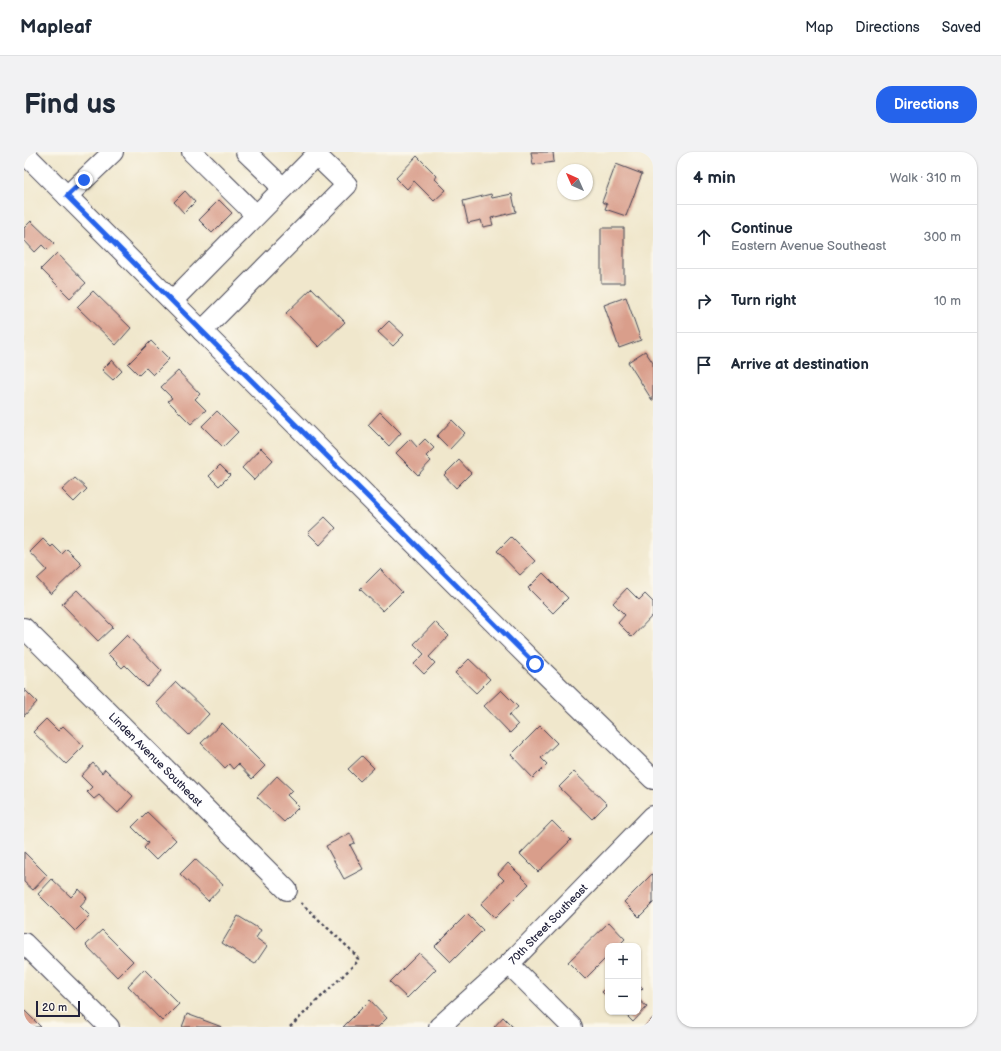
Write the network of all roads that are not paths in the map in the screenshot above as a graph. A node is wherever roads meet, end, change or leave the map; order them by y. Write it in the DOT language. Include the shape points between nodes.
graph roads {
  1 [pos="113,152"];
  2 [pos="192,152"];
  3 [pos="246,152"];
  4 [pos="24,153"];
  5 [pos="315,153"];
  6 [pos="283,188"];
  7 [pos="67,196"];
  8 [pos="256,215"];
  9 [pos="172,301"];
  10 [pos="202,331"];
  11 [pos="24,628"];
  12 [pos="653,779"];
  13 [pos="653,816"];
  14 [pos="287,890"];
  15 [pos="24,943"];
  16 [pos="509,964"];
  17 [pos="109,1027"];
  18 [pos="439,1027"];
  19 [pos="572,1027"];
  1 -- 7 [label="street"];
  2 -- 8 [label="street"];
  3 -- 6 [label="street"];
  4 -- 7 [label="street"];
  5 -- 6 [label="street"];
  5 -- 10 [label="street" via="347,185"];
  6 -- 8 [label="street"];
  7 -- 9 [label="street"];
  8 -- 9 [label="street"];
  9 -- 10 [label="street"];
  10 -- 12 [label="street"];
  11 -- 14 [label="street, Linden Avenue Southeast"];
  13 -- 16 [label="street, 70th Street Southeast"];
  15 -- 17 [label="street"];
  16 -- 18 [label="street, 70th Street Southeast"];
  16 -- 19 [label="street"];
}
